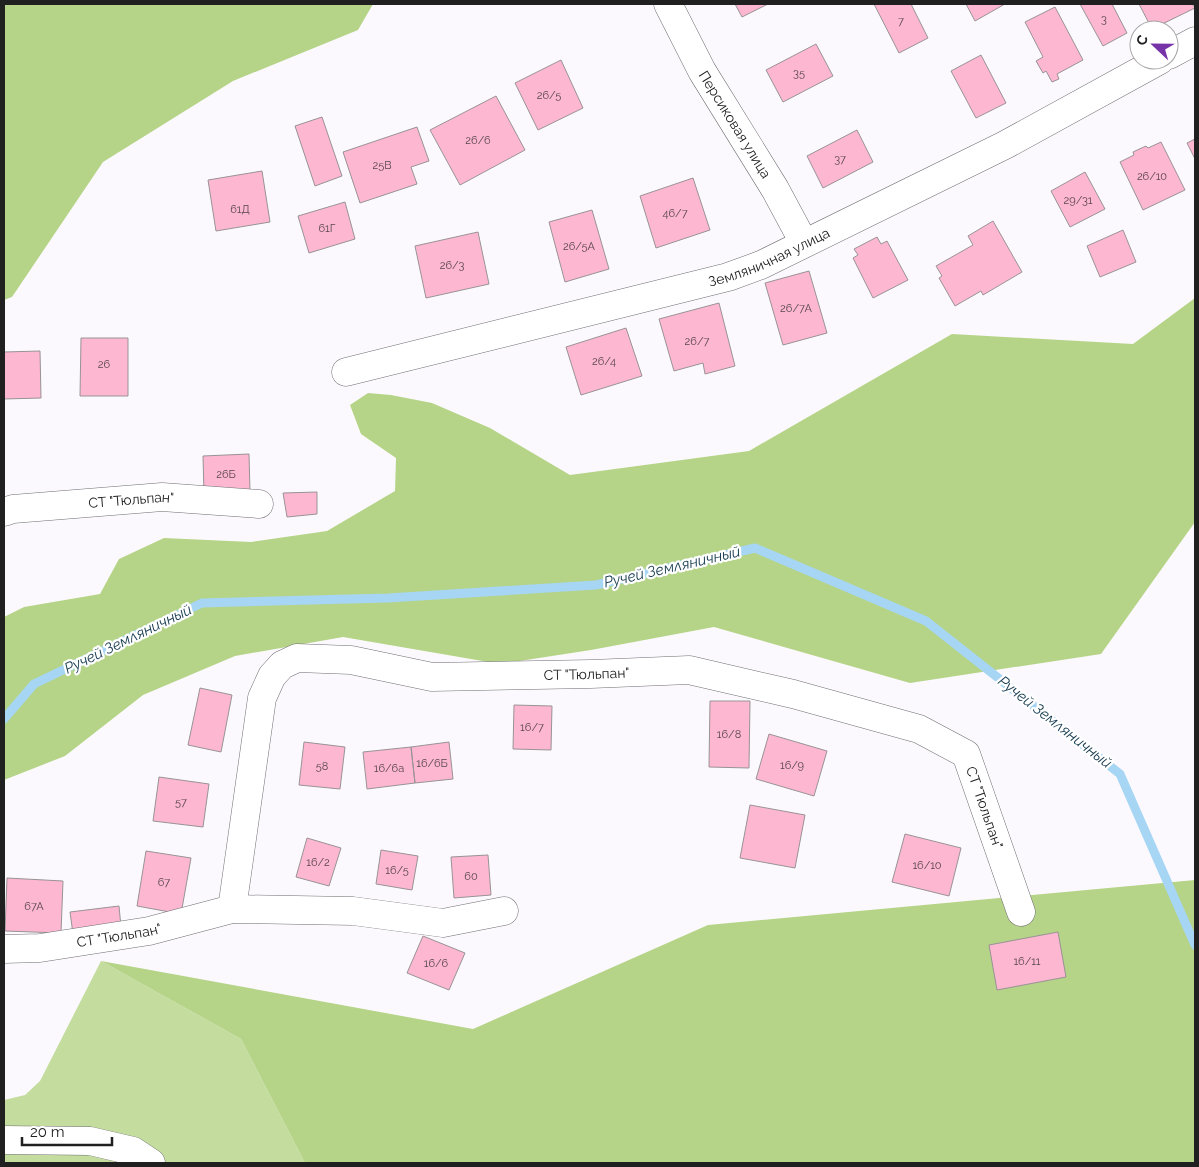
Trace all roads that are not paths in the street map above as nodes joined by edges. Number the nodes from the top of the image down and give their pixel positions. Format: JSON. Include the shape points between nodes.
{"nodes":[{"id":1,"x":668,"y":4,"type":"edge"},
{"id":2,"x":1195,"y":41,"type":"edge"},
{"id":3,"x":1179,"y":50,"type":"edge"},
{"id":4,"x":1142,"y":70,"type":"edge"},
{"id":5,"x":804,"y":243,"type":"junction"},
{"id":6,"x":346,"y":372,"type":"dead end"},
{"id":7,"x":259,"y":504,"type":"dead end"},
{"id":8,"x":4,"y":512,"type":"edge"},
{"id":9,"x":232,"y":909,"type":"junction"},
{"id":10,"x":504,"y":911,"type":"dead end"},
{"id":11,"x":1021,"y":912,"type":"dead end"},
{"id":12,"x":4,"y":949,"type":"edge"},
{"id":13,"x":4,"y":1140,"type":"edge"},
{"id":14,"x":150,"y":1163,"type":"edge"}],
"edges":[{"from":1,"to":5,"type":"street","name":"Персиковая улица","via":[[702,71],[775,189]]},
{"from":2,"to":3,"type":"street"},
{"from":4,"to":5,"type":"street","name":"Земляничная улица","via":[[1005,145]]},
{"from":5,"to":6,"type":"street","name":"Земляничная улица","via":[[761,265],[728,277]]},
{"from":7,"to":8,"type":"street","name":"СТ \"Тюльпан\"","via":[[162,497]]},
{"from":9,"to":10,"type":"street","name":"СТ \"Тюльпан\"","via":[[354,911],[443,923]]},
{"from":9,"to":11,"type":"street","name":"СТ \"Тюльпан\"","via":[[262,698],[272,676],[282,665],[297,658],[351,660],[432,677],[689,670],[793,694],[919,729],[966,754]]},
{"from":9,"to":12,"type":"street","name":"СТ \"Тюльпан\"","via":[[149,931],[40,948]]},
{"from":13,"to":14,"type":"street","via":[[90,1141],[133,1151]]}]}
